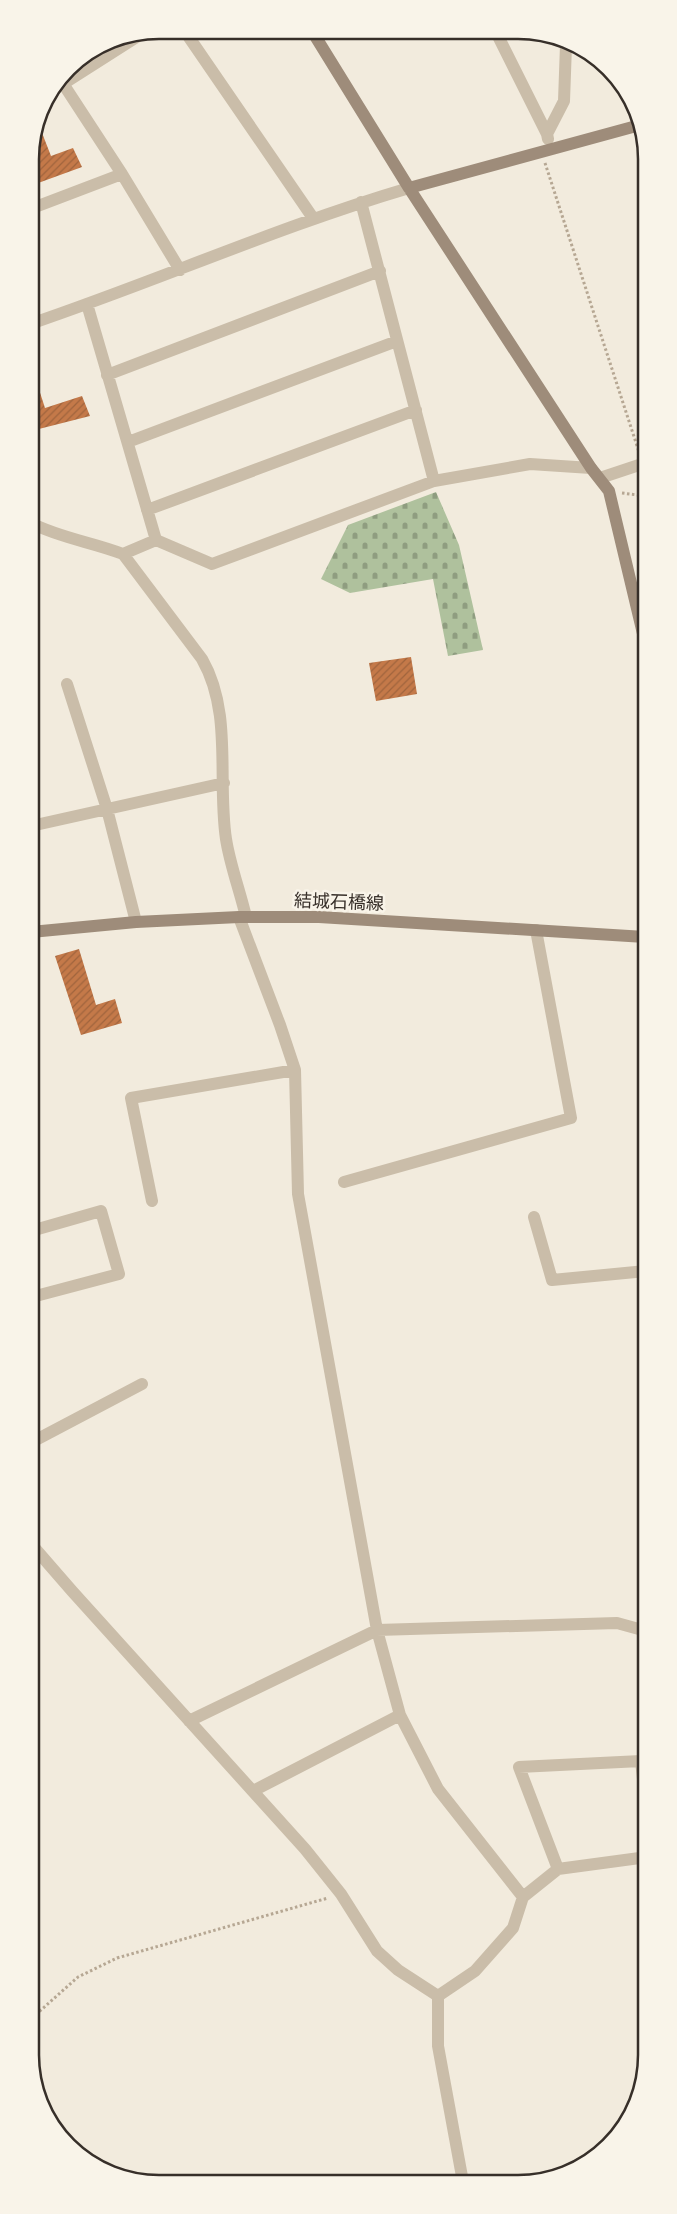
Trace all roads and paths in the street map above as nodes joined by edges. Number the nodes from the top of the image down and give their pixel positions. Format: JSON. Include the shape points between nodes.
{"nodes":[{"id":1,"x":190,"y":39,"type":"edge"},
{"id":2,"x":317,"y":39,"type":"edge"},
{"id":3,"x":500,"y":39,"type":"edge"},
{"id":4,"x":125,"y":44,"type":"edge"},
{"id":5,"x":566,"y":49,"type":"edge"},
{"id":6,"x":72,"y":76,"type":"edge"},
{"id":7,"x":62,"y":88,"type":"edge"},
{"id":8,"x":634,"y":127,"type":"edge"},
{"id":9,"x":548,"y":134,"type":"junction"},
{"id":10,"x":545,"y":152,"type":"junction"},
{"id":11,"x":122,"y":174,"type":"junction"},
{"id":12,"x":409,"y":188,"type":"junction"},
{"id":13,"x":361,"y":202,"type":"junction"},
{"id":14,"x":39,"y":206,"type":"edge"},
{"id":15,"x":313,"y":218,"type":"junction"},
{"id":16,"x":180,"y":270,"type":"junction"},
{"id":17,"x":380,"y":271,"type":"junction"},
{"id":18,"x":87,"y":304,"type":"junction"},
{"id":19,"x":39,"y":321,"type":"edge"},
{"id":20,"x":397,"y":341,"type":"junction"},
{"id":21,"x":107,"y":375,"type":"junction"},
{"id":22,"x":416,"y":410,"type":"junction"},
{"id":23,"x":128,"y":442,"type":"junction"},
{"id":24,"x":638,"y":445,"type":"edge"},
{"id":25,"x":638,"y":466,"type":"edge"},
{"id":26,"x":591,"y":468,"type":"junction"},
{"id":27,"x":600,"y":478,"type":"junction"},
{"id":28,"x":434,"y":480,"type":"junction"},
{"id":29,"x":609,"y":492,"type":"junction"},
{"id":30,"x":638,"y":495,"type":"edge"},
{"id":31,"x":147,"y":510,"type":"junction"},
{"id":32,"x":39,"y":527,"type":"edge"},
{"id":33,"x":156,"y":540,"type":"junction"},
{"id":34,"x":123,"y":554,"type":"junction"},
{"id":35,"x":638,"y":616,"type":"edge"},
{"id":36,"x":67,"y":684,"type":"dead end"},
{"id":37,"x":224,"y":783,"type":"junction"},
{"id":38,"x":107,"y":809,"type":"junction"},
{"id":39,"x":39,"y":824,"type":"edge"},
{"id":40,"x":243,"y":917,"type":"junction"},
{"id":41,"x":136,"y":922,"type":"junction"},
{"id":42,"x":536,"y":930,"type":"junction"},
{"id":43,"x":39,"y":931,"type":"edge"},
{"id":44,"x":638,"y":936,"type":"edge"},
{"id":45,"x":295,"y":1070,"type":"junction"},
{"id":46,"x":344,"y":1182,"type":"dead end"},
{"id":47,"x":152,"y":1201,"type":"dead end"},
{"id":48,"x":534,"y":1217,"type":"dead end"},
{"id":49,"x":39,"y":1229,"type":"edge"},
{"id":50,"x":638,"y":1271,"type":"edge"},
{"id":51,"x":39,"y":1295,"type":"edge"},
{"id":52,"x":142,"y":1384,"type":"dead end"},
{"id":53,"x":39,"y":1438,"type":"edge"},
{"id":54,"x":39,"y":1553,"type":"edge"},
{"id":55,"x":638,"y":1629,"type":"edge"},
{"id":56,"x":377,"y":1630,"type":"junction"},
{"id":57,"x":400,"y":1715,"type":"junction"},
{"id":58,"x":189,"y":1721,"type":"junction"},
{"id":59,"x":638,"y":1761,"type":"edge"},
{"id":60,"x":253,"y":1791,"type":"junction"},
{"id":61,"x":638,"y":1858,"type":"edge"},
{"id":62,"x":558,"y":1869,"type":"junction"},
{"id":63,"x":341,"y":1894,"type":"junction"},
{"id":64,"x":522,"y":1897,"type":"junction"},
{"id":65,"x":438,"y":1996,"type":"junction"},
{"id":66,"x":39,"y":2012,"type":"edge"},
{"id":67,"x":462,"y":2175,"type":"edge"}],
"edges":[{"from":1,"to":15,"type":"street"},
{"from":2,"to":12,"type":"street"},
{"from":3,"to":9,"type":"street"},
{"from":4,"to":6,"type":"street"},
{"from":5,"to":9,"type":"street","via":[[564,101]]},
{"from":7,"to":11,"type":"street"},
{"from":8,"to":10,"type":"street"},
{"from":9,"to":10,"type":"street"},
{"from":10,"to":12,"type":"street"},
{"from":10,"to":24,"type":"path"},
{"from":11,"to":14,"type":"street"},
{"from":11,"to":16,"type":"street"},
{"from":12,"to":13,"type":"street"},
{"from":12,"to":26,"type":"street"},
{"from":13,"to":15,"type":"street"},
{"from":13,"to":17,"type":"street"},
{"from":15,"to":16,"type":"street"},
{"from":16,"to":18,"type":"street"},
{"from":17,"to":20,"type":"street"},
{"from":17,"to":21,"type":"street"},
{"from":18,"to":19,"type":"street"},
{"from":18,"to":21,"type":"street"},
{"from":20,"to":22,"type":"street"},
{"from":20,"to":23,"type":"street"},
{"from":21,"to":23,"type":"street"},
{"from":22,"to":28,"type":"street"},
{"from":22,"to":31,"type":"street"},
{"from":23,"to":31,"type":"street"},
{"from":25,"to":27,"type":"street"},
{"from":26,"to":27,"type":"street"},
{"from":26,"to":28,"type":"street","via":[[530,464]]},
{"from":27,"to":29,"type":"street"},
{"from":28,"to":33,"type":"street","via":[[212,564]]},
{"from":29,"to":30,"type":"path"},
{"from":29,"to":35,"type":"street"},
{"from":31,"to":33,"type":"street"},
{"from":32,"to":34,"type":"street"},
{"from":33,"to":34,"type":"street"},
{"from":34,"to":37,"type":"street","via":[[209,672],[218,700]]},
{"from":36,"to":38,"type":"street"},
{"from":37,"to":38,"type":"street"},
{"from":37,"to":40,"type":"street","via":[[226,839]]},
{"from":38,"to":39,"type":"street"},
{"from":38,"to":41,"type":"street"},
{"from":40,"to":41,"type":"street","name":"結城石橋線"},
{"from":40,"to":42,"type":"street","name":"結城石橋線","via":[[320,917]]},
{"from":40,"to":45,"type":"street"},
{"from":41,"to":43,"type":"street","name":"結城石橋線"},
{"from":42,"to":44,"type":"street","name":"結城石橋線"},
{"from":42,"to":46,"type":"street","via":[[571,1118]]},
{"from":45,"to":47,"type":"street","via":[[131,1098]]},
{"from":45,"to":56,"type":"street","via":[[298,1194]]},
{"from":48,"to":50,"type":"street","via":[[552,1280]]},
{"from":49,"to":51,"type":"street","via":[[102,1211],[119,1274]]},
{"from":52,"to":53,"type":"street"},
{"from":54,"to":58,"type":"street"},
{"from":55,"to":56,"type":"street","via":[[617,1623]]},
{"from":56,"to":57,"type":"street"},
{"from":56,"to":58,"type":"street"},
{"from":57,"to":60,"type":"street"},
{"from":57,"to":64,"type":"street","via":[[438,1789]]},
{"from":58,"to":60,"type":"street"},
{"from":59,"to":62,"type":"street","via":[[519,1767]]},
{"from":60,"to":63,"type":"street"},
{"from":61,"to":62,"type":"street"},
{"from":62,"to":64,"type":"street"},
{"from":63,"to":65,"type":"street","via":[[378,1951],[398,1970]]},
{"from":63,"to":66,"type":"path","via":[[117,1958],[78,1977]]},
{"from":64,"to":65,"type":"street","via":[[513,1928],[475,1971]]},
{"from":65,"to":67,"type":"street","via":[[438,2046]]}]}
